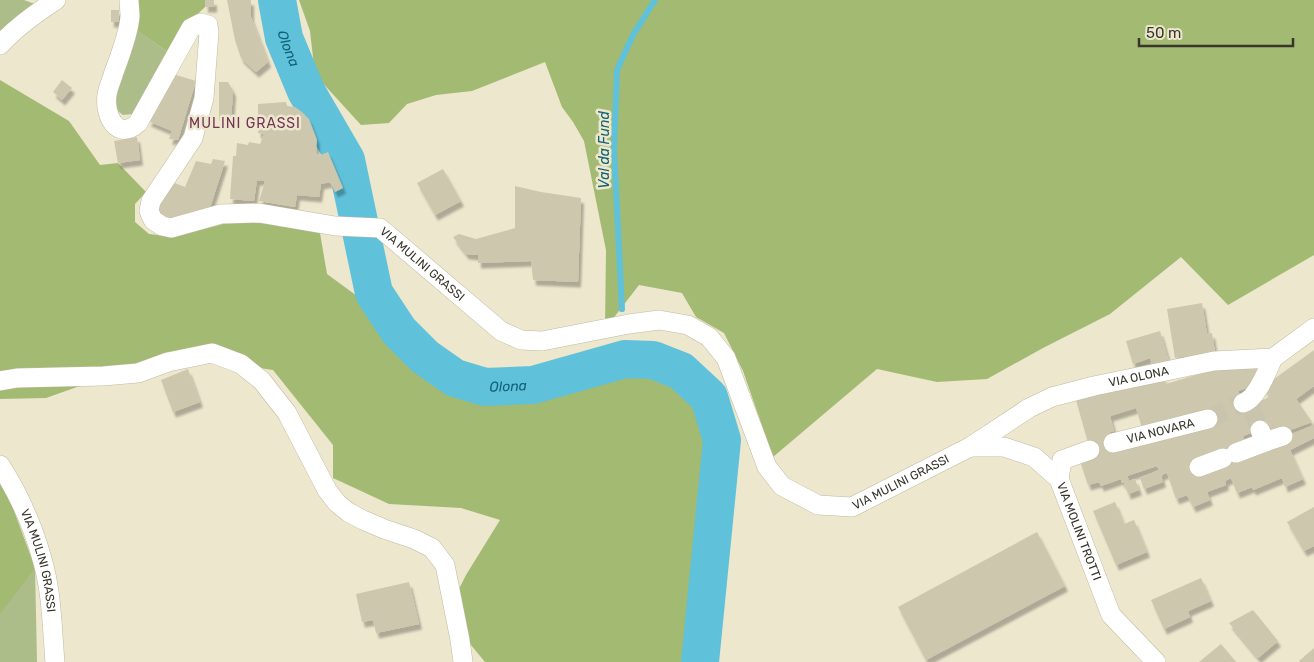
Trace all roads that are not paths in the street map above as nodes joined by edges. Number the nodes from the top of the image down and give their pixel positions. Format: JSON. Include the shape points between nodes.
{"nodes":[{"id":1,"x":56,"y":0,"type":"edge"},
{"id":2,"x":129,"y":0,"type":"edge"},
{"id":3,"x":0,"y":45,"type":"edge"},
{"id":4,"x":1314,"y":328,"type":"edge"},
{"id":5,"x":1273,"y":358,"type":"junction"},
{"id":6,"x":0,"y":381,"type":"edge"},
{"id":7,"x":1247,"y":404,"type":"tunnel mouth"},
{"id":8,"x":1208,"y":418,"type":"tunnel mouth"},
{"id":9,"x":1269,"y":436,"type":"dead end"},
{"id":10,"x":1113,"y":443,"type":"dead end"},
{"id":11,"x":970,"y":447,"type":"junction"},
{"id":12,"x":1090,"y":450,"type":"dead end"},
{"id":13,"x":0,"y":465,"type":"edge"},
{"id":14,"x":1200,"y":467,"type":"dead end"},
{"id":15,"x":1059,"y":479,"type":"junction"},
{"id":16,"x":54,"y":662,"type":"edge"},
{"id":17,"x":463,"y":662,"type":"edge"},
{"id":18,"x":1156,"y":662,"type":"edge"}],
"edges":[{"from":1,"to":3,"type":"street","via":[[32,16]]},
{"from":2,"to":11,"type":"street","name":"VIA MULINI GRASSI","via":[[130,16],[124,42],[107,94],[106,107],[117,128],[133,128],[138,123],[191,28],[200,23],[208,25],[204,98],[193,138],[151,201],[149,211],[153,220],[162,226],[171,228],[221,214],[259,213],[335,226],[380,228],[500,331],[521,340],[542,341],[660,320],[688,325],[709,336],[726,358],[767,467],[782,486],[818,505],[852,507]]},
{"from":4,"to":5,"type":"street"},
{"from":5,"to":7,"type":"street"},
{"from":5,"to":11,"type":"street","name":"VIA OLONA","via":[[1214,361],[1052,397],[1029,408]]},
{"from":6,"to":17,"type":"street","via":[[138,373],[168,362],[212,353],[241,364],[262,381],[287,413],[337,503],[363,520],[432,548],[445,565]]},
{"from":8,"to":10,"type":"street","name":"VIA NOVARA"},
{"from":9,"to":14,"type":"street"},
{"from":11,"to":15,"type":"street","name":"VIA MOLINI TROTTI","via":[[1004,447],[1034,457]]},
{"from":12,"to":15,"type":"street","via":[[1062,460]]},
{"from":13,"to":16,"type":"street","name":"VIA MULINI GRASSI","via":[[17,494],[42,560],[51,613]]},
{"from":15,"to":18,"type":"street","name":"VIA MOLINI TROTTI","via":[[1112,616]]}]}
